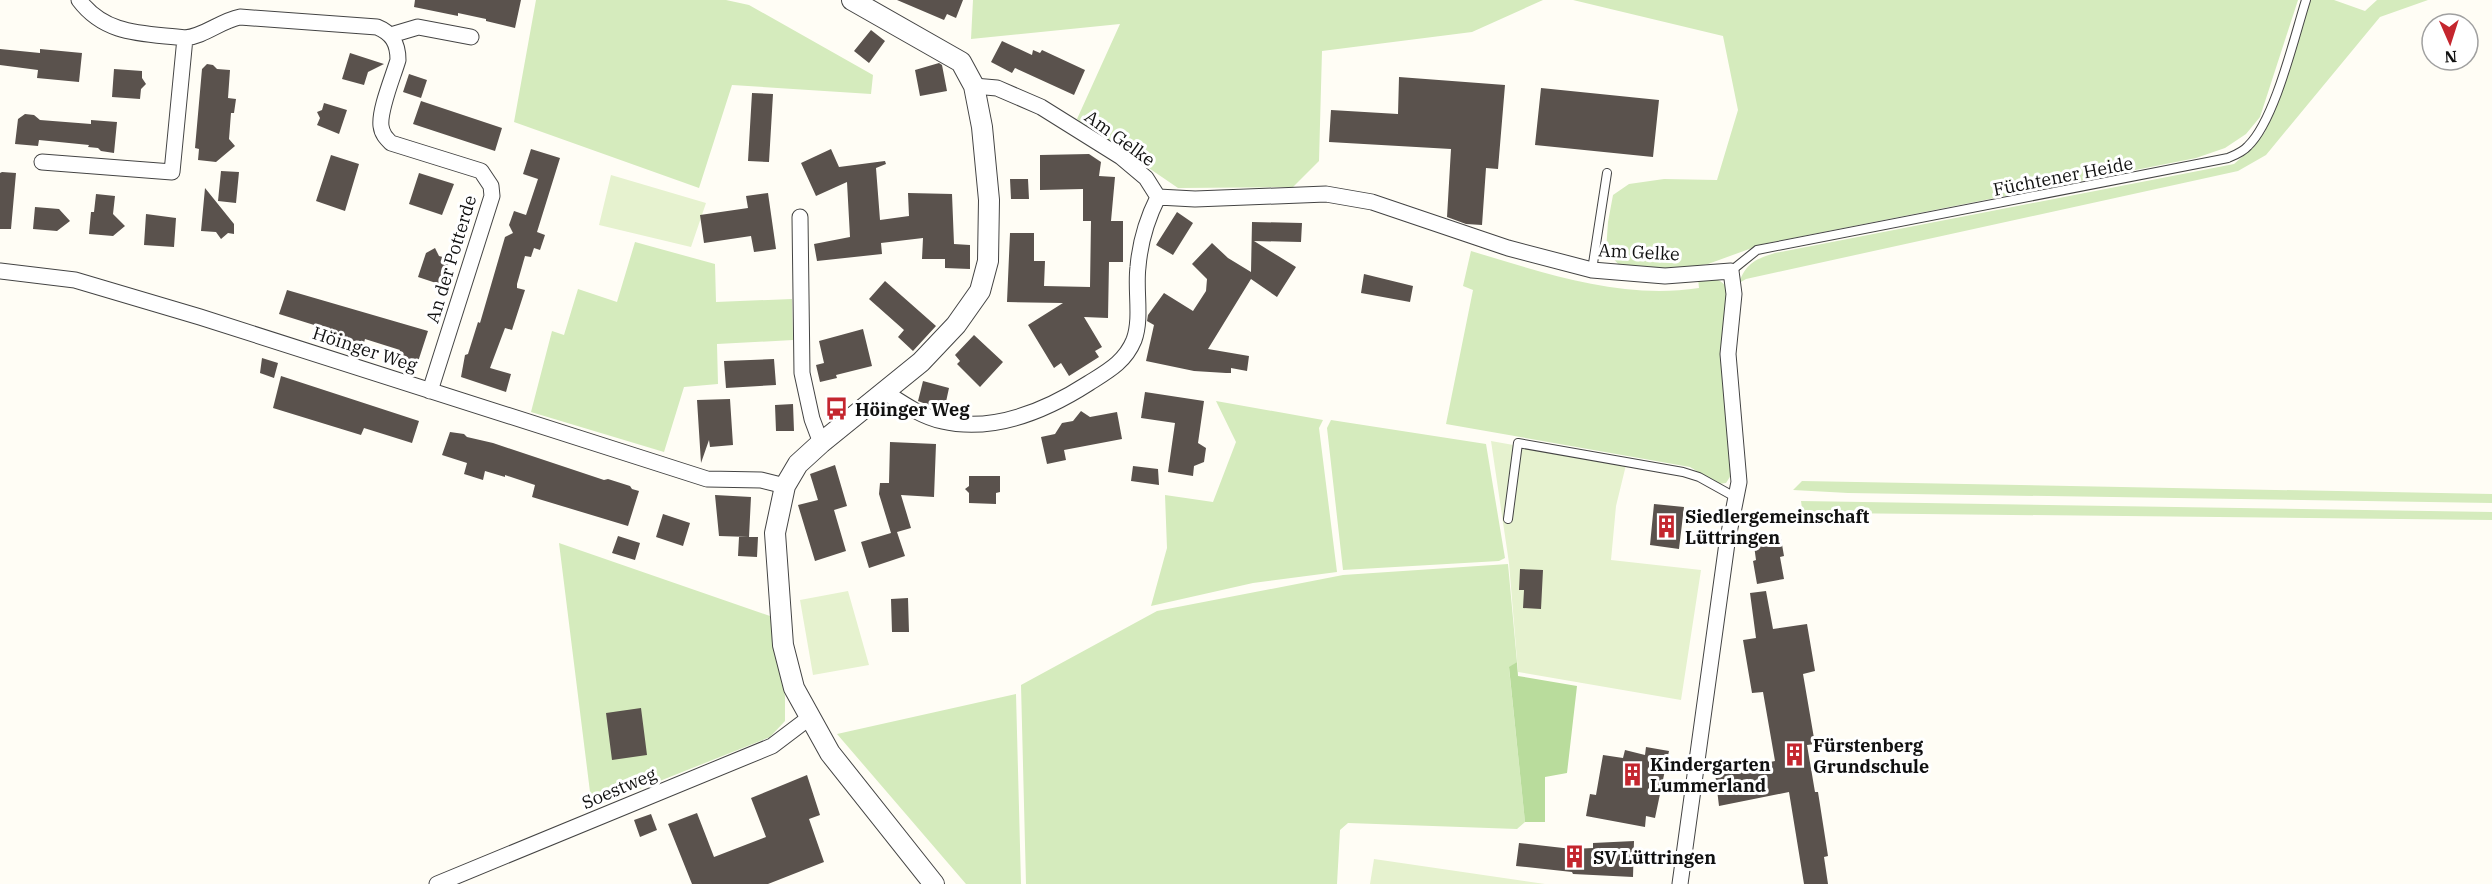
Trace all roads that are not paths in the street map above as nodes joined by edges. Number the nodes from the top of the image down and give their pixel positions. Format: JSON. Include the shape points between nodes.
{"nodes":[{"id":1,"x":79,"y":0,"type":"edge"},
{"id":2,"x":852,"y":0,"type":"edge"},
{"id":3,"x":2306,"y":0,"type":"edge"},
{"id":4,"x":391,"y":35,"type":"junction"},
{"id":5,"x":471,"y":37,"type":"dead end"},
{"id":6,"x":185,"y":38,"type":"junction"},
{"id":7,"x":974,"y":86,"type":"junction"},
{"id":8,"x":42,"y":162,"type":"dead end"},
{"id":9,"x":1607,"y":173,"type":"dead end"},
{"id":10,"x":1158,"y":197,"type":"junction"},
{"id":11,"x":800,"y":217,"type":"dead end"},
{"id":12,"x":1592,"y":270,"type":"junction"},
{"id":13,"x":0,"y":271,"type":"edge"},
{"id":14,"x":1731,"y":272,"type":"junction"},
{"id":15,"x":430,"y":391,"type":"junction"},
{"id":16,"x":885,"y":392,"type":"junction"},
{"id":17,"x":821,"y":443,"type":"junction"},
{"id":18,"x":785,"y":486,"type":"junction"},
{"id":19,"x":1735,"y":497,"type":"junction"},
{"id":20,"x":1508,"y":519,"type":"dead end"},
{"id":21,"x":809,"y":718,"type":"junction"},
{"id":22,"x":437,"y":884,"type":"edge"},
{"id":23,"x":934,"y":884,"type":"edge"},
{"id":24,"x":1680,"y":884,"type":"edge"}],
"edges":[{"from":1,"to":6,"type":"street","via":[[87,11],[117,30]]},
{"from":2,"to":7,"type":"street","via":[[962,62]]},
{"from":3,"to":14,"type":"lane","name":"Füchtener Heide","via":[[2261,131],[2247,148],[2228,158],[1757,250]]},
{"from":4,"to":5,"type":"street","via":[[418,27]]},
{"from":4,"to":6,"type":"street","via":[[377,27],[240,17]]},
{"from":4,"to":15,"type":"street","name":"An der Potterde","via":[[398,60],[381,116],[384,136],[391,143],[481,171],[491,186],[492,196]]},
{"from":6,"to":8,"type":"street","via":[[172,172]]},
{"from":7,"to":10,"type":"street","name":"Am Gelke","via":[[997,88],[1041,107],[1121,158],[1146,178]]},
{"from":7,"to":16,"type":"street","via":[[989,200],[988,261],[980,291],[956,325]]},
{"from":9,"to":12,"type":"lane"},
{"from":10,"to":12,"type":"street","name":"Am Gelke","via":[[1195,200],[1326,194],[1372,202],[1508,248]]},
{"from":10,"to":16,"type":"street","via":[[1146,221],[1138,267],[1135,336],[1128,353],[1116,366],[1060,402],[1017,417],[971,425],[940,421]]},
{"from":11,"to":17,"type":"street","via":[[802,373]]},
{"from":12,"to":14,"type":"street","name":"Am Gelke","via":[[1665,276]]},
{"from":13,"to":15,"type":"street","name":"Höinger Weg","via":[[75,280]]},
{"from":14,"to":19,"type":"street","via":[[1734,294],[1728,354],[1738,461]]},
{"from":15,"to":18,"type":"street","name":"Höinger Weg","via":[[707,479],[761,480]]},
{"from":16,"to":17,"type":"street"},
{"from":17,"to":18,"type":"street","via":[[798,464]]},
{"from":18,"to":21,"type":"street","via":[[775,533],[783,645],[794,688]]},
{"from":19,"to":20,"type":"lane","via":[[1683,472],[1518,443]]},
{"from":19,"to":24,"type":"street"},
{"from":21,"to":22,"type":"street","name":"Soestweg","via":[[772,746]]},
{"from":21,"to":23,"type":"street","via":[[830,753]]}]}
